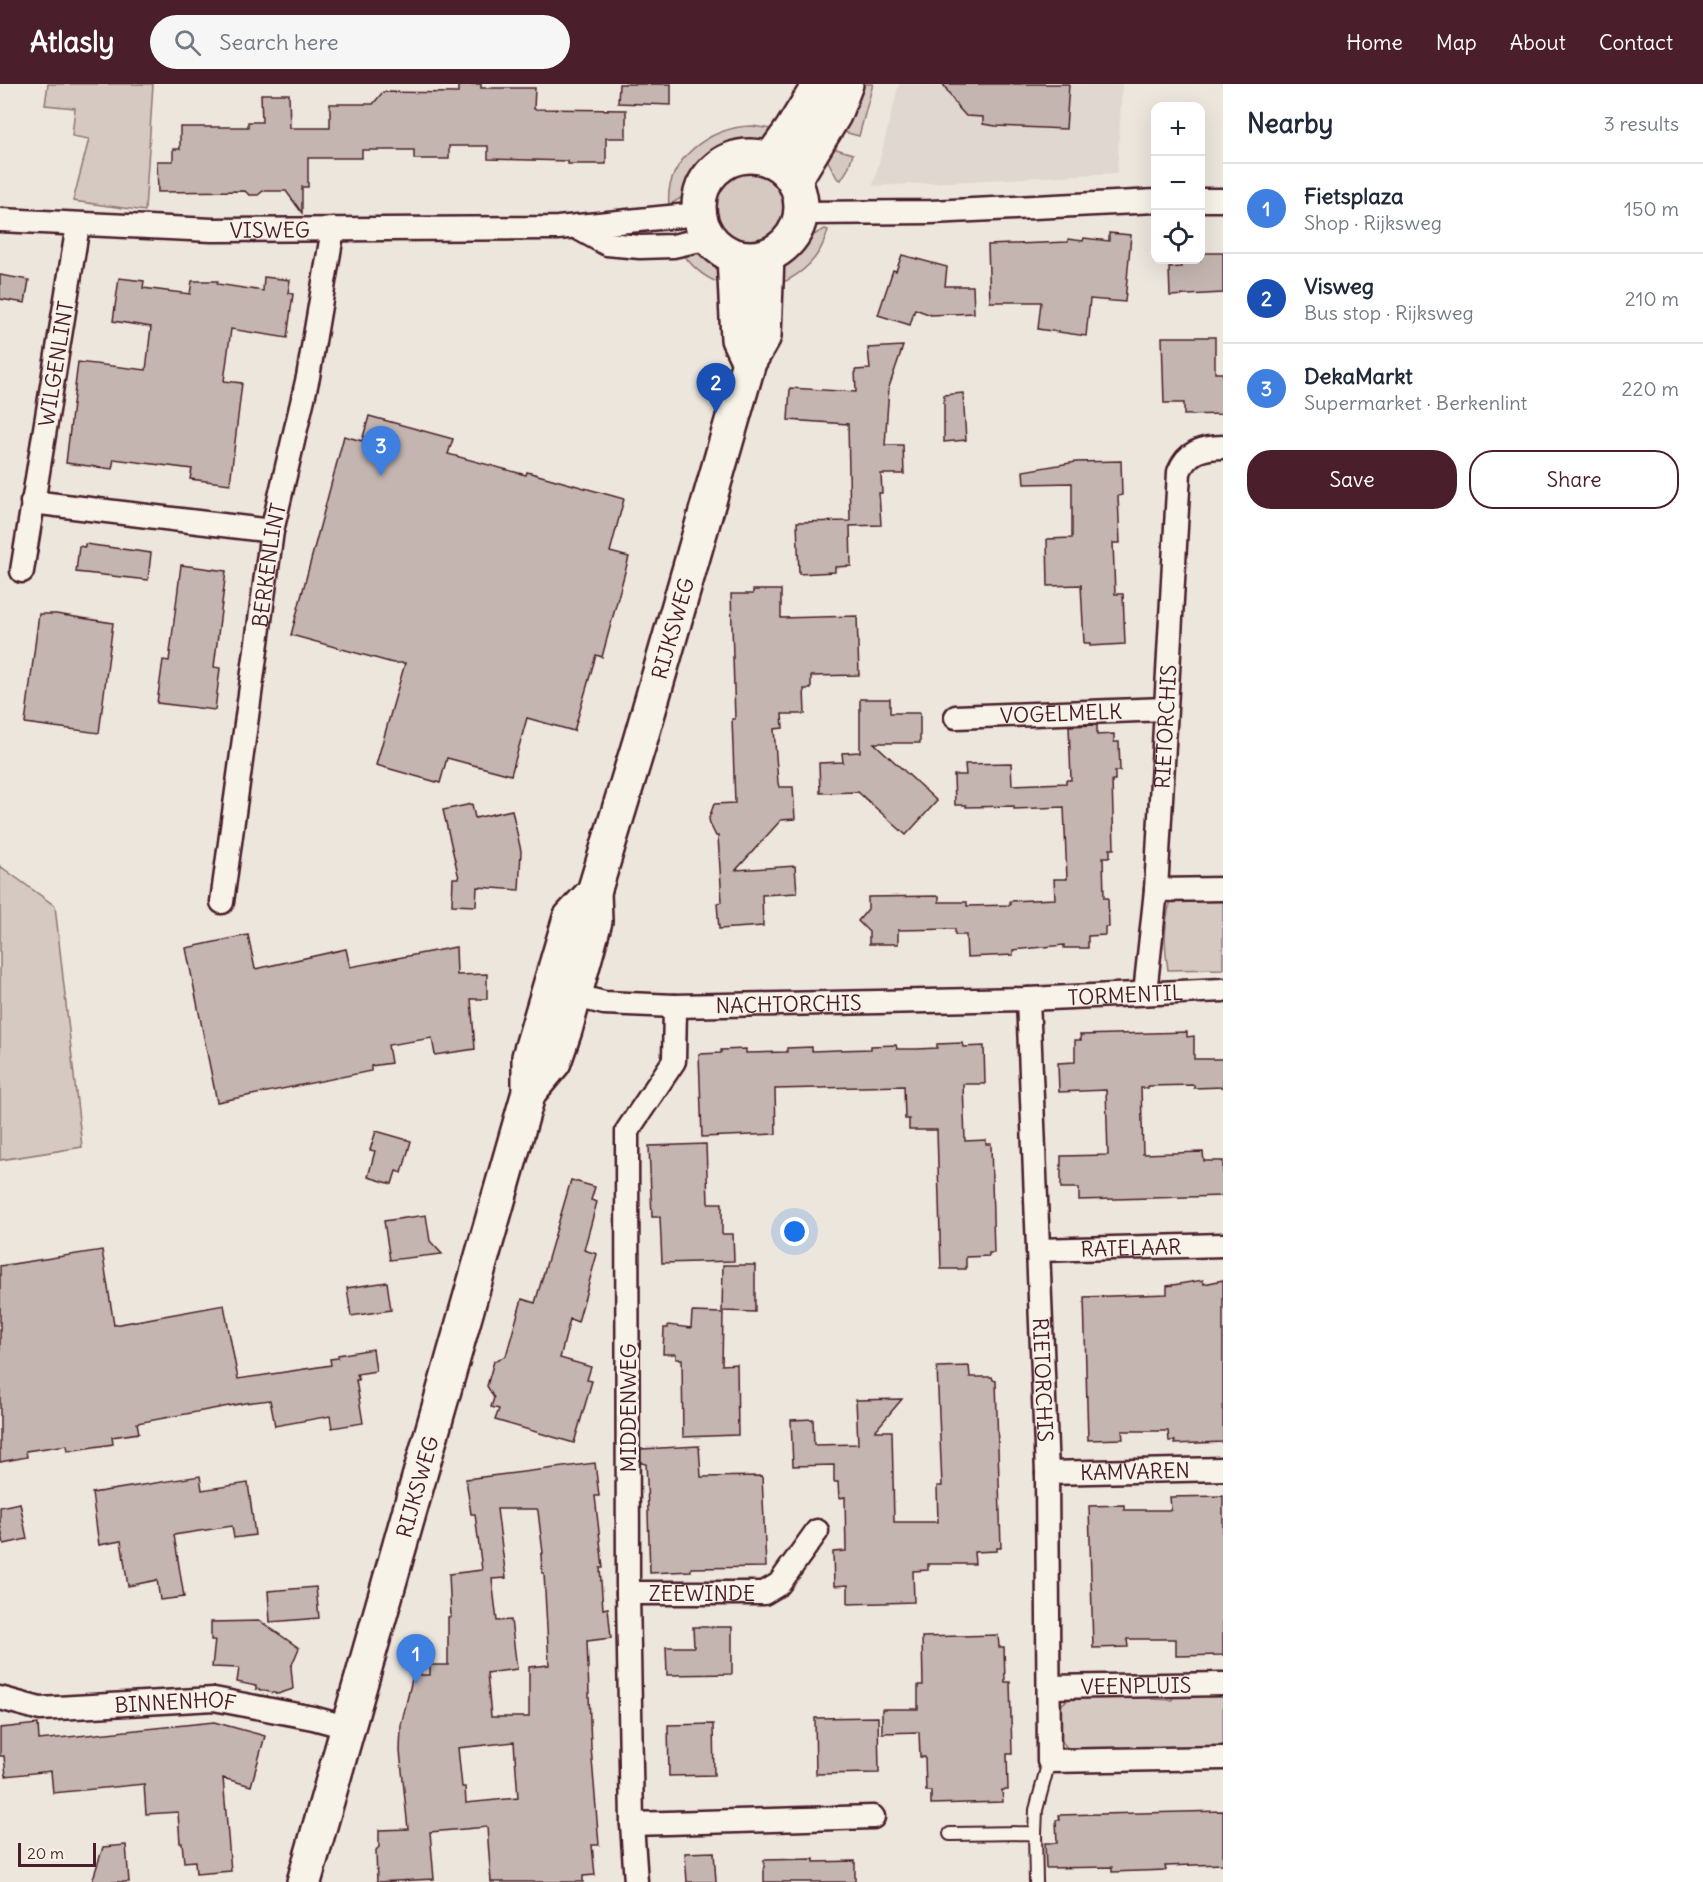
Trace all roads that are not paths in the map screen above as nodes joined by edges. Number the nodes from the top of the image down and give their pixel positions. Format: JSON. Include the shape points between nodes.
{"nodes":[{"id":1,"x":820,"y":84,"type":"edge"},
{"id":2,"x":846,"y":84,"type":"edge"},
{"id":3,"x":770,"y":160,"type":"junction"},
{"id":4,"x":794,"y":181,"type":"junction"},
{"id":5,"x":1205,"y":200,"type":"edge"},
{"id":6,"x":1223,"y":200,"type":"edge"},
{"id":7,"x":1151,"y":201,"type":"edge"},
{"id":8,"x":802,"y":213,"type":"junction"},
{"id":9,"x":0,"y":220,"type":"edge"},
{"id":10,"x":78,"y":225,"type":"junction"},
{"id":11,"x":333,"y":230,"type":"junction"},
{"id":12,"x":714,"y":236,"type":"junction"},
{"id":13,"x":767,"y":255,"type":"junction"},
{"id":14,"x":749,"y":362,"type":"junction"},
{"id":15,"x":1223,"y":447,"type":"edge"},
{"id":16,"x":32,"y":502,"type":"junction"},
{"id":17,"x":272,"y":531,"type":"junction"},
{"id":18,"x":22,"y":571,"type":"dead end"},
{"id":19,"x":1165,"y":709,"type":"junction"},
{"id":20,"x":956,"y":717,"type":"dead end"},
{"id":21,"x":1223,"y":889,"type":"edge"},
{"id":22,"x":1156,"y":890,"type":"junction"},
{"id":23,"x":222,"y":902,"type":"dead end"},
{"id":24,"x":1223,"y":990,"type":"edge"},
{"id":25,"x":562,"y":993,"type":"junction"},
{"id":26,"x":1145,"y":993,"type":"junction"},
{"id":27,"x":1028,"y":999,"type":"junction"},
{"id":28,"x":675,"y":1006,"type":"junction"},
{"id":29,"x":1223,"y":1245,"type":"edge"},
{"id":30,"x":1038,"y":1250,"type":"junction"},
{"id":31,"x":1223,"y":1469,"type":"edge"},
{"id":32,"x":1047,"y":1473,"type":"junction"},
{"id":33,"x":817,"y":1531,"type":"dead end"},
{"id":34,"x":628,"y":1593,"type":"junction"},
{"id":35,"x":1223,"y":1684,"type":"edge"},
{"id":36,"x":1049,"y":1687,"type":"junction"},
{"id":37,"x":0,"y":1698,"type":"edge"},
{"id":38,"x":350,"y":1728,"type":"junction"},
{"id":39,"x":1223,"y":1758,"type":"edge"},
{"id":40,"x":1049,"y":1761,"type":"junction"},
{"id":41,"x":873,"y":1817,"type":"dead end"},
{"id":42,"x":632,"y":1824,"type":"junction"},
{"id":43,"x":1035,"y":1833,"type":"junction"},
{"id":44,"x":950,"y":1834,"type":"dead end"},
{"id":45,"x":304,"y":1882,"type":"edge"},
{"id":46,"x":636,"y":1882,"type":"edge"},
{"id":47,"x":1036,"y":1882,"type":"edge"}],
"edges":[{"from":1,"to":3,"type":"main road"},
{"from":2,"to":4,"type":"main road","via":[[834,115]]},
{"from":3,"to":4,"type":"main road"},
{"from":3,"to":12,"type":"main road","via":[[749,155],[735,158],[712,173],[699,198]]},
{"from":4,"to":8,"type":"main road"},
{"from":5,"to":6,"type":"street"},
{"from":7,"to":8,"type":"street","via":[[931,212]]},
{"from":8,"to":13,"type":"main road","via":[[790,240]]},
{"from":9,"to":10,"type":"street","name":"VISWEG"},
{"from":10,"to":11,"type":"street","name":"VISWEG"},
{"from":10,"to":16,"type":"street","name":"WILGENLINT"},
{"from":11,"to":12,"type":"street","name":"VISWEG","via":[[576,227],[605,222]]},
{"from":11,"to":17,"type":"street","name":"BERKENLINT","via":[[308,377]]},
{"from":12,"to":13,"type":"main road","via":[[749,259]]},
{"from":12,"to":14,"type":"main road","via":[[738,339]]},
{"from":13,"to":14,"type":"main road","name":"RIJKSWEG","via":[[764,336]]},
{"from":14,"to":25,"type":"main road","name":"RIJKSWEG","via":[[594,892],[570,918]]},
{"from":15,"to":19,"type":"street","name":"RIETORCHIS","via":[[1205,447],[1194,453],[1183,462],[1179,472]]},
{"from":16,"to":17,"type":"street"},
{"from":16,"to":18,"type":"street","name":"WILGENLINT"},
{"from":17,"to":23,"type":"street","name":"BERKENLINT"},
{"from":19,"to":20,"type":"street","name":"VOGELMELK"},
{"from":19,"to":22,"type":"street","name":"RIETORCHIS"},
{"from":21,"to":22,"type":"street"},
{"from":22,"to":26,"type":"street","name":"RIETORCHIS"},
{"from":24,"to":26,"type":"street","name":"TORMENTIL"},
{"from":25,"to":28,"type":"street","name":"NACHTORCHIS","via":[[604,1003]]},
{"from":25,"to":38,"type":"main road","name":"RIJKSWEG","via":[[529,1057],[529,1092]]},
{"from":26,"to":27,"type":"street","name":"TORMENTIL"},
{"from":27,"to":28,"type":"street","name":"NACHTORCHIS"},
{"from":27,"to":30,"type":"street","name":"RIETORCHIS"},
{"from":28,"to":34,"type":"street","name":"MIDDENWEG","via":[[674,1061],[627,1131]]},
{"from":29,"to":30,"type":"street","name":"RATELAAR"},
{"from":30,"to":32,"type":"street","name":"RIETORCHIS"},
{"from":31,"to":32,"type":"street","name":"KAMVAREN"},
{"from":32,"to":36,"type":"street","name":"RIETORCHIS"},
{"from":33,"to":34,"type":"street","name":"ZEEWINDE","via":[[779,1584],[764,1593]]},
{"from":34,"to":42,"type":"street","name":"MIDDENWEG"},
{"from":35,"to":36,"type":"street","name":"VEENPLUIS"},
{"from":36,"to":40,"type":"street","name":"RIETORCHIS"},
{"from":37,"to":38,"type":"street","name":"BINNENHOF","via":[[40,1708],[214,1699]]},
{"from":38,"to":45,"type":"main road","name":"RIJKSWEG"},
{"from":39,"to":40,"type":"street"},
{"from":40,"to":43,"type":"lane","via":[[1036,1810]]},
{"from":41,"to":42,"type":"street"},
{"from":42,"to":46,"type":"street","name":"MIDDENWEG"},
{"from":43,"to":44,"type":"lane"},
{"from":43,"to":47,"type":"lane"}]}
